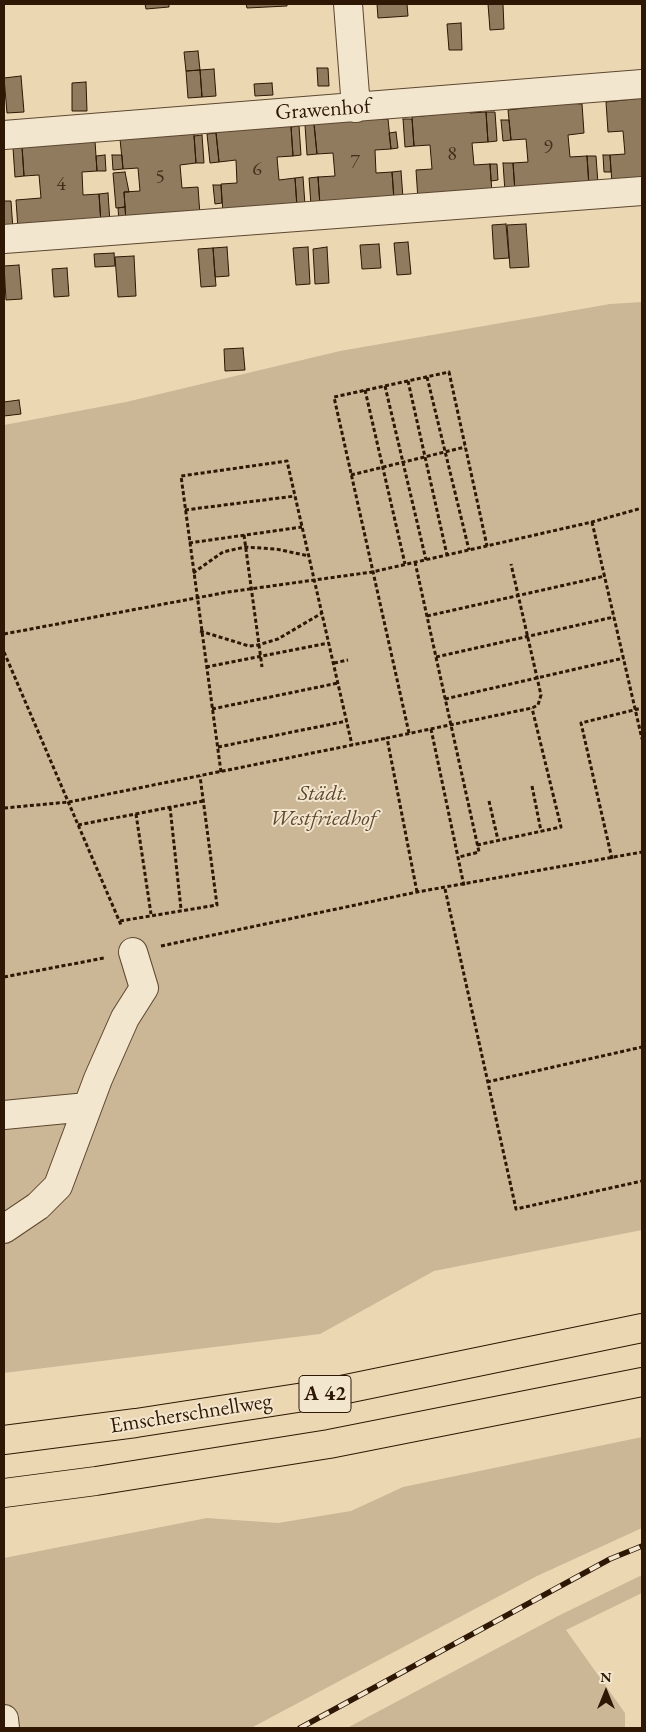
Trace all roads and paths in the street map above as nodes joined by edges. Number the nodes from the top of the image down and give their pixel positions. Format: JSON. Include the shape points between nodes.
{"nodes":[{"id":1,"x":348,"y":4,"type":"edge"},
{"id":2,"x":642,"y":84,"type":"edge"},
{"id":3,"x":356,"y":108,"type":"junction"},
{"id":4,"x":4,"y":135,"type":"edge"},
{"id":5,"x":642,"y":191,"type":"edge"},
{"id":6,"x":4,"y":240,"type":"edge"},
{"id":7,"x":427,"y":377,"type":"junction"},
{"id":8,"x":408,"y":381,"type":"junction"},
{"id":9,"x":385,"y":386,"type":"junction"},
{"id":10,"x":365,"y":390,"type":"junction"},
{"id":11,"x":466,"y":447,"type":"junction"},
{"id":12,"x":446,"y":452,"type":"junction"},
{"id":13,"x":425,"y":457,"type":"junction"},
{"id":14,"x":403,"y":462,"type":"junction"},
{"id":15,"x":383,"y":467,"type":"junction"},
{"id":16,"x":351,"y":475,"type":"junction"},
{"id":17,"x":295,"y":496,"type":"junction"},
{"id":18,"x":642,"y":508,"type":"edge"},
{"id":19,"x":185,"y":510,"type":"junction"},
{"id":20,"x":592,"y":522,"type":"junction"},
{"id":21,"x":302,"y":527,"type":"junction"},
{"id":22,"x":244,"y":535,"type":"junction"},
{"id":23,"x":189,"y":543,"type":"junction"},
{"id":24,"x":487,"y":546,"type":"junction"},
{"id":25,"x":245,"y":547,"type":"junction"},
{"id":26,"x":469,"y":550,"type":"junction"},
{"id":27,"x":447,"y":555,"type":"junction"},
{"id":28,"x":309,"y":556,"type":"junction"},
{"id":29,"x":426,"y":560,"type":"junction"},
{"id":30,"x":415,"y":562,"type":"junction"},
{"id":31,"x":405,"y":564,"type":"junction"},
{"id":32,"x":511,"y":564,"type":"dead end"},
{"id":33,"x":372,"y":572,"type":"junction"},
{"id":34,"x":192,"y":574,"type":"junction"},
{"id":35,"x":604,"y":576,"type":"junction"},
{"id":36,"x":315,"y":580,"type":"junction"},
{"id":37,"x":251,"y":589,"type":"junction"},
{"id":38,"x":519,"y":596,"type":"junction"},
{"id":39,"x":196,"y":598,"type":"junction"},
{"id":40,"x":322,"y":613,"type":"junction"},
{"id":41,"x":427,"y":616,"type":"junction"},
{"id":42,"x":614,"y":618,"type":"junction"},
{"id":43,"x":200,"y":631,"type":"junction"},
{"id":44,"x":4,"y":634,"type":"edge"},
{"id":45,"x":528,"y":636,"type":"junction"},
{"id":46,"x":329,"y":643,"type":"junction"},
{"id":47,"x":258,"y":645,"type":"junction"},
{"id":48,"x":4,"y":652,"type":"edge"},
{"id":49,"x":260,"y":656,"type":"junction"},
{"id":50,"x":436,"y":657,"type":"junction"},
{"id":51,"x":624,"y":658,"type":"junction"},
{"id":52,"x":348,"y":660,"type":"dead end"},
{"id":53,"x":334,"y":663,"type":"junction"},
{"id":54,"x":206,"y":667,"type":"junction"},
{"id":55,"x":262,"y":667,"type":"dead end"},
{"id":56,"x":537,"y":678,"type":"junction"},
{"id":57,"x":338,"y":683,"type":"junction"},
{"id":58,"x":445,"y":700,"type":"junction"},
{"id":59,"x":532,"y":708,"type":"junction"},
{"id":60,"x":642,"y":708,"type":"edge"},
{"id":61,"x":212,"y":709,"type":"junction"},
{"id":62,"x":635,"y":710,"type":"junction"},
{"id":63,"x":347,"y":721,"type":"junction"},
{"id":64,"x":450,"y":725,"type":"junction"},
{"id":65,"x":431,"y":729,"type":"junction"},
{"id":66,"x":409,"y":733,"type":"junction"},
{"id":67,"x":387,"y":738,"type":"junction"},
{"id":68,"x":642,"y":739,"type":"edge"},
{"id":69,"x":352,"y":745,"type":"junction"},
{"id":70,"x":218,"y":747,"type":"junction"},
{"id":71,"x":221,"y":772,"type":"junction"},
{"id":72,"x":200,"y":776,"type":"junction"},
{"id":73,"x":532,"y":786,"type":"dead end"},
{"id":74,"x":203,"y":801,"type":"junction"},
{"id":75,"x":489,"y":801,"type":"dead end"},
{"id":76,"x":69,"y":802,"type":"junction"},
{"id":77,"x":170,"y":807,"type":"junction"},
{"id":78,"x":4,"y":808,"type":"edge"},
{"id":79,"x":136,"y":814,"type":"junction"},
{"id":80,"x":78,"y":825,"type":"junction"},
{"id":81,"x":541,"y":831,"type":"junction"},
{"id":82,"x":498,"y":840,"type":"junction"},
{"id":83,"x":477,"y":845,"type":"junction"},
{"id":84,"x":642,"y":852,"type":"edge"},
{"id":85,"x":459,"y":857,"type":"junction"},
{"id":86,"x":612,"y":859,"type":"junction"},
{"id":87,"x":464,"y":886,"type":"junction"},
{"id":88,"x":446,"y":889,"type":"junction"},
{"id":89,"x":417,"y":892,"type":"junction"},
{"id":90,"x":181,"y":909,"type":"junction"},
{"id":91,"x":151,"y":914,"type":"junction"},
{"id":92,"x":120,"y":921,"type":"junction"},
{"id":93,"x":132,"y":952,"type":"junction"},
{"id":94,"x":4,"y":977,"type":"edge"},
{"id":95,"x":642,"y":1047,"type":"edge"},
{"id":96,"x":486,"y":1082,"type":"junction"},
{"id":97,"x":87,"y":1108,"type":"junction"},
{"id":98,"x":4,"y":1114,"type":"edge"},
{"id":99,"x":642,"y":1181,"type":"edge"},
{"id":100,"x":4,"y":1229,"type":"edge"},
{"id":101,"x":642,"y":1328,"type":"edge"},
{"id":102,"x":642,"y":1382,"type":"edge"},
{"id":103,"x":4,"y":1440,"type":"edge"},
{"id":104,"x":4,"y":1493,"type":"edge"},
{"id":105,"x":4,"y":1719,"type":"edge"},
{"id":106,"x":5,"y":1728,"type":"edge"}],
"edges":[{"from":1,"to":3,"type":"street"},
{"from":2,"to":3,"type":"street","name":"Grawenhof"},
{"from":3,"to":4,"type":"street","name":"Grawenhof"},
{"from":5,"to":6,"type":"street"},
{"from":7,"to":8,"type":"path"},
{"from":7,"to":11,"type":"path","via":[[449,372]]},
{"from":7,"to":12,"type":"path"},
{"from":8,"to":9,"type":"path"},
{"from":8,"to":13,"type":"path"},
{"from":9,"to":10,"type":"path"},
{"from":9,"to":14,"type":"path"},
{"from":10,"to":15,"type":"path"},
{"from":10,"to":16,"type":"path","via":[[334,397]]},
{"from":11,"to":12,"type":"path"},
{"from":11,"to":24,"type":"path"},
{"from":12,"to":13,"type":"path"},
{"from":12,"to":26,"type":"path"},
{"from":13,"to":14,"type":"path"},
{"from":13,"to":27,"type":"path"},
{"from":14,"to":15,"type":"path"},
{"from":14,"to":29,"type":"path"},
{"from":15,"to":16,"type":"path"},
{"from":15,"to":31,"type":"path"},
{"from":16,"to":33,"type":"path"},
{"from":17,"to":19,"type":"path"},
{"from":17,"to":19,"type":"path","via":[[287,461],[181,476]]},
{"from":17,"to":21,"type":"path"},
{"from":18,"to":20,"type":"path"},
{"from":19,"to":23,"type":"path"},
{"from":20,"to":24,"type":"path"},
{"from":20,"to":35,"type":"path"},
{"from":21,"to":22,"type":"path"},
{"from":21,"to":28,"type":"path"},
{"from":22,"to":23,"type":"path"},
{"from":22,"to":25,"type":"path"},
{"from":23,"to":34,"type":"path"},
{"from":24,"to":26,"type":"path"},
{"from":25,"to":28,"type":"path"},
{"from":25,"to":34,"type":"path","via":[[223,552]]},
{"from":25,"to":37,"type":"path"},
{"from":26,"to":27,"type":"path"},
{"from":27,"to":29,"type":"path"},
{"from":28,"to":36,"type":"path"},
{"from":29,"to":30,"type":"path"},
{"from":30,"to":31,"type":"path"},
{"from":30,"to":41,"type":"path"},
{"from":31,"to":33,"type":"path"},
{"from":32,"to":38,"type":"path"},
{"from":33,"to":36,"type":"path"},
{"from":33,"to":66,"type":"path"},
{"from":34,"to":39,"type":"path"},
{"from":35,"to":38,"type":"path"},
{"from":35,"to":42,"type":"path"},
{"from":36,"to":37,"type":"path"},
{"from":36,"to":40,"type":"path"},
{"from":37,"to":39,"type":"path"},
{"from":37,"to":47,"type":"path"},
{"from":38,"to":41,"type":"path"},
{"from":38,"to":45,"type":"path"},
{"from":39,"to":43,"type":"path"},
{"from":39,"to":44,"type":"path"},
{"from":40,"to":46,"type":"path"},
{"from":40,"to":47,"type":"path","via":[[278,639]]},
{"from":41,"to":50,"type":"path"},
{"from":42,"to":45,"type":"path"},
{"from":42,"to":51,"type":"path"},
{"from":43,"to":47,"type":"path","via":[[249,646]]},
{"from":43,"to":54,"type":"path"},
{"from":45,"to":50,"type":"path"},
{"from":45,"to":56,"type":"path"},
{"from":46,"to":49,"type":"path"},
{"from":46,"to":53,"type":"path"},
{"from":47,"to":49,"type":"path"},
{"from":48,"to":76,"type":"path"},
{"from":49,"to":54,"type":"path"},
{"from":49,"to":55,"type":"path"},
{"from":50,"to":58,"type":"path"},
{"from":51,"to":56,"type":"path"},
{"from":51,"to":62,"type":"path"},
{"from":52,"to":53,"type":"path"},
{"from":53,"to":57,"type":"path"},
{"from":54,"to":61,"type":"path"},
{"from":56,"to":58,"type":"path"},
{"from":56,"to":59,"type":"path","via":[[541,695],[538,705]]},
{"from":57,"to":61,"type":"path"},
{"from":57,"to":63,"type":"path"},
{"from":58,"to":64,"type":"path"},
{"from":59,"to":64,"type":"path"},
{"from":59,"to":81,"type":"path","via":[[561,827]]},
{"from":60,"to":62,"type":"path"},
{"from":61,"to":70,"type":"path"},
{"from":62,"to":68,"type":"path"},
{"from":62,"to":86,"type":"path","via":[[581,723]]},
{"from":63,"to":69,"type":"path"},
{"from":63,"to":70,"type":"path"},
{"from":64,"to":65,"type":"path"},
{"from":64,"to":83,"type":"path"},
{"from":65,"to":66,"type":"path"},
{"from":65,"to":85,"type":"path"},
{"from":66,"to":67,"type":"path"},
{"from":67,"to":69,"type":"path"},
{"from":67,"to":89,"type":"path"},
{"from":69,"to":71,"type":"path"},
{"from":70,"to":71,"type":"path"},
{"from":71,"to":72,"type":"path"},
{"from":72,"to":74,"type":"path"},
{"from":72,"to":76,"type":"path"},
{"from":73,"to":81,"type":"path"},
{"from":74,"to":77,"type":"path"},
{"from":74,"to":90,"type":"path","via":[[217,904]]},
{"from":75,"to":82,"type":"path"},
{"from":76,"to":78,"type":"path"},
{"from":76,"to":80,"type":"path"},
{"from":77,"to":79,"type":"path"},
{"from":77,"to":90,"type":"path"},
{"from":79,"to":80,"type":"path"},
{"from":79,"to":91,"type":"path"},
{"from":80,"to":92,"type":"path"},
{"from":81,"to":82,"type":"path"},
{"from":82,"to":83,"type":"path"},
{"from":83,"to":85,"type":"path","via":[[479,852]]},
{"from":84,"to":86,"type":"path"},
{"from":85,"to":87,"type":"path"},
{"from":86,"to":87,"type":"path"},
{"from":87,"to":88,"type":"path"},
{"from":88,"to":89,"type":"path"},
{"from":88,"to":96,"type":"path"},
{"from":89,"to":93,"type":"path"},
{"from":90,"to":91,"type":"path"},
{"from":91,"to":92,"type":"path"},
{"from":92,"to":93,"type":"path"},
{"from":93,"to":94,"type":"path"},
{"from":93,"to":97,"type":"street","via":[[144,988],[125,1018]]},
{"from":95,"to":96,"type":"path"},
{"from":96,"to":99,"type":"path","via":[[516,1209]]},
{"from":97,"to":98,"type":"street"},
{"from":97,"to":100,"type":"street","via":[[58,1186],[38,1206]]},
{"from":101,"to":103,"type":"highway","name":"Emscherschnellweg","number":"A 42","via":[[317,1395]]},
{"from":102,"to":104,"type":"highway","number":"A 42","via":[[329,1444]]},
{"from":105,"to":106,"type":"street"}]}
